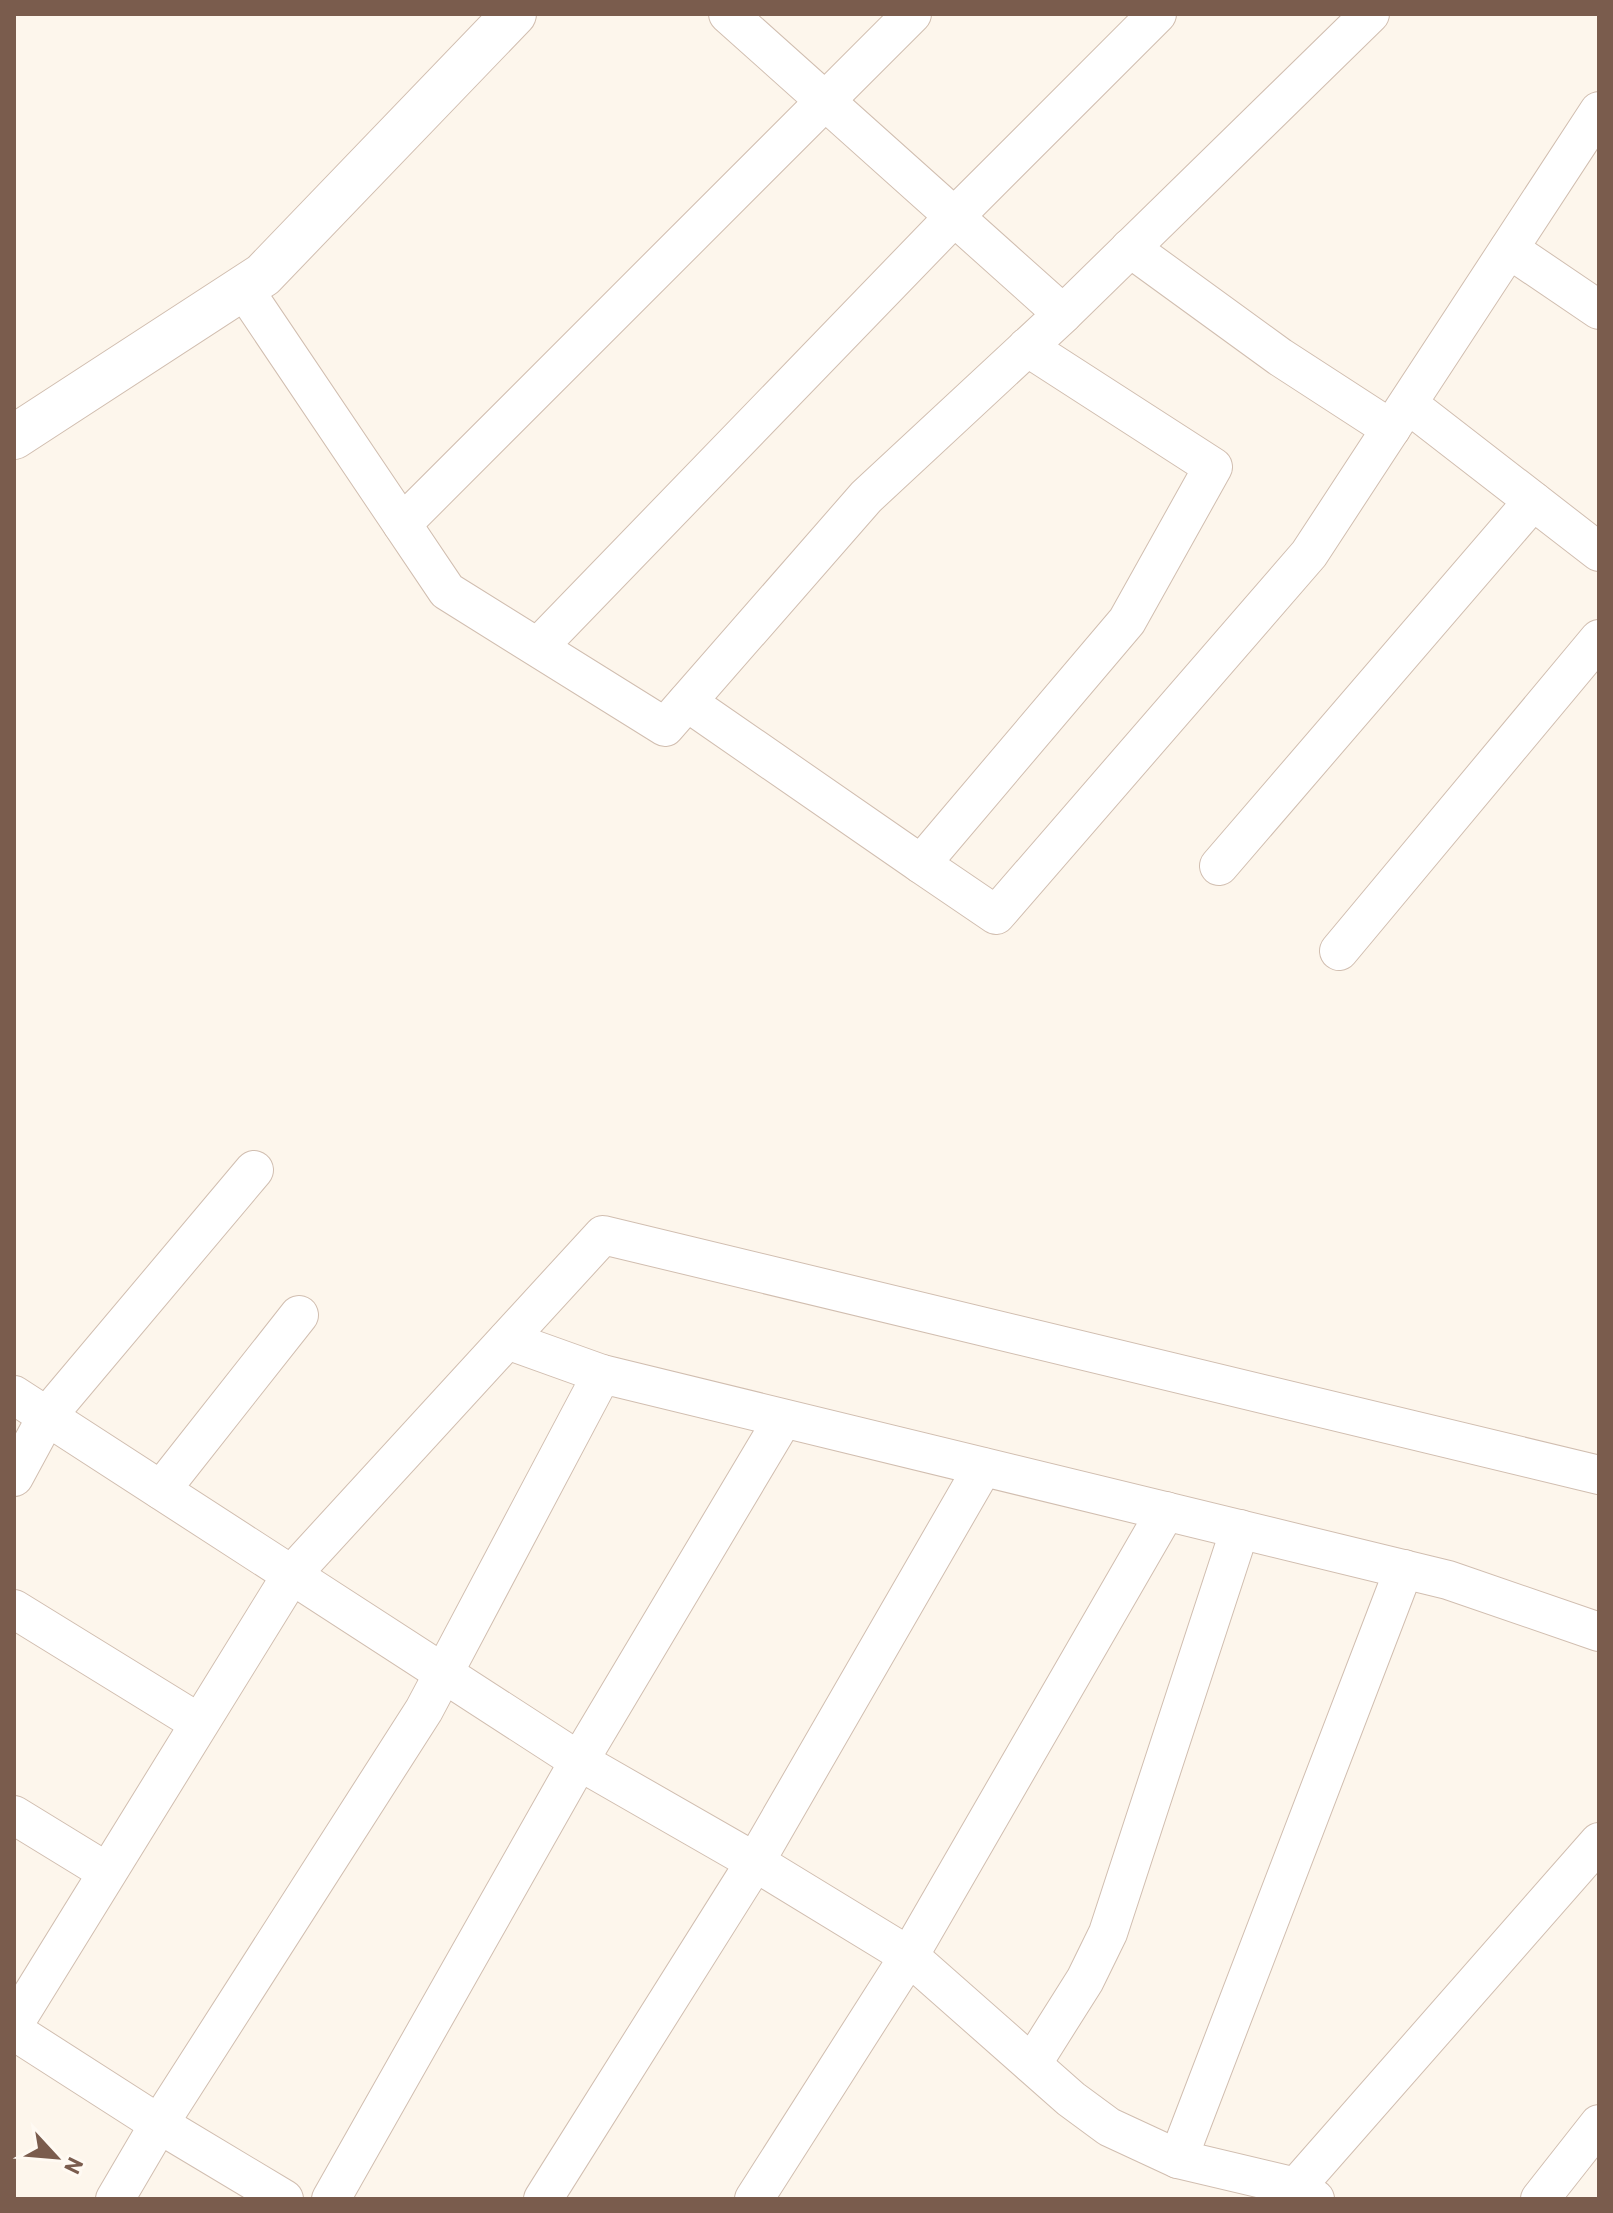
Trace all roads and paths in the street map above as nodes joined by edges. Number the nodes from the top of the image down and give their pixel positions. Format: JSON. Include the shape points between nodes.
{"nodes":[{"id":1,"x":514,"y":14,"type":"edge"},
{"id":2,"x":728,"y":14,"type":"edge"},
{"id":3,"x":912,"y":14,"type":"edge"},
{"id":4,"x":1157,"y":14,"type":"edge"},
{"id":5,"x":1370,"y":14,"type":"edge"},
{"id":6,"x":825,"y":101,"type":"junction"},
{"id":7,"x":1599,"y":111,"type":"edge"},
{"id":8,"x":954,"y":217,"type":"junction"},
{"id":9,"x":1130,"y":248,"type":"junction"},
{"id":10,"x":1509,"y":249,"type":"junction"},
{"id":11,"x":243,"y":288,"type":"junction"},
{"id":12,"x":1599,"y":310,"type":"edge"},
{"id":13,"x":1063,"y":314,"type":"junction"},
{"id":14,"x":1027,"y":347,"type":"junction"},
{"id":15,"x":1399,"y":416,"type":"junction"},
{"id":16,"x":14,"y":437,"type":"edge"},
{"id":17,"x":1533,"y":501,"type":"junction"},
{"id":18,"x":402,"y":524,"type":"junction"},
{"id":19,"x":1599,"y":552,"type":"edge"},
{"id":20,"x":1599,"y":639,"type":"edge"},
{"id":21,"x":538,"y":647,"type":"junction"},
{"id":22,"x":687,"y":702,"type":"junction"},
{"id":23,"x":921,"y":864,"type":"junction"},
{"id":24,"x":1219,"y":866,"type":"dead end"},
{"id":25,"x":1339,"y":951,"type":"dead end"},
{"id":26,"x":254,"y":1170,"type":"dead end"},
{"id":27,"x":299,"y":1315,"type":"dead end"},
{"id":28,"x":507,"y":1340,"type":"junction"},
{"id":29,"x":602,"y":1374,"type":"junction"},
{"id":30,"x":14,"y":1395,"type":"edge"},
{"id":31,"x":47,"y":1416,"type":"junction"},
{"id":32,"x":783,"y":1419,"type":"junction"},
{"id":33,"x":983,"y":1467,"type":"junction"},
{"id":34,"x":1599,"y":1475,"type":"edge"},
{"id":35,"x":14,"y":1477,"type":"edge"},
{"id":36,"x":161,"y":1490,"type":"junction"},
{"id":37,"x":1166,"y":1511,"type":"junction"},
{"id":38,"x":1240,"y":1529,"type":"junction"},
{"id":39,"x":1404,"y":1569,"type":"junction"},
{"id":40,"x":292,"y":1574,"type":"junction"},
{"id":41,"x":14,"y":1609,"type":"edge"},
{"id":42,"x":1599,"y":1632,"type":"edge"},
{"id":43,"x":444,"y":1674,"type":"junction"},
{"id":44,"x":199,"y":1723,"type":"junction"},
{"id":45,"x":579,"y":1761,"type":"junction"},
{"id":46,"x":14,"y":1815,"type":"edge"},
{"id":47,"x":1599,"y":1842,"type":"edge"},
{"id":48,"x":755,"y":1862,"type":"junction"},
{"id":49,"x":107,"y":1872,"type":"junction"},
{"id":50,"x":909,"y":1956,"type":"junction"},
{"id":51,"x":14,"y":2024,"type":"edge"},
{"id":52,"x":14,"y":2031,"type":"edge"},
{"id":53,"x":1032,"y":2064,"type":"junction"},
{"id":54,"x":159,"y":2124,"type":"junction"},
{"id":55,"x":1599,"y":2124,"type":"edge"},
{"id":56,"x":1178,"y":2159,"type":"junction"},
{"id":57,"x":1305,"y":2193,"type":"edge"},
{"id":58,"x":115,"y":2199,"type":"edge"},
{"id":59,"x":284,"y":2199,"type":"edge"},
{"id":60,"x":331,"y":2199,"type":"edge"},
{"id":61,"x":543,"y":2199,"type":"edge"},
{"id":62,"x":754,"y":2199,"type":"edge"},
{"id":63,"x":1540,"y":2199,"type":"edge"}],
"edges":[{"from":1,"to":11,"type":"street","via":[[263,275]]},
{"from":2,"to":6,"type":"street"},
{"from":3,"to":6,"type":"street"},
{"from":4,"to":8,"type":"street"},
{"from":5,"to":9,"type":"street"},
{"from":6,"to":8,"type":"street"},
{"from":6,"to":18,"type":"street"},
{"from":7,"to":10,"type":"street"},
{"from":8,"to":13,"type":"street"},
{"from":8,"to":21,"type":"street"},
{"from":9,"to":13,"type":"street"},
{"from":9,"to":15,"type":"street","via":[[1280,357]]},
{"from":10,"to":12,"type":"street"},
{"from":10,"to":15,"type":"street"},
{"from":11,"to":16,"type":"street"},
{"from":11,"to":18,"type":"street"},
{"from":13,"to":14,"type":"street"},
{"from":14,"to":22,"type":"street","via":[[866,497]]},
{"from":14,"to":23,"type":"street","via":[[1213,467],[1127,621]]},
{"from":15,"to":17,"type":"street"},
{"from":15,"to":23,"type":"street","via":[[1309,554],[996,915]]},
{"from":17,"to":19,"type":"street"},
{"from":17,"to":24,"type":"street"},
{"from":18,"to":21,"type":"street","via":[[447,591]]},
{"from":20,"to":25,"type":"street"},
{"from":21,"to":22,"type":"street","via":[[665,727]]},
{"from":22,"to":23,"type":"street"},
{"from":26,"to":31,"type":"street"},
{"from":27,"to":36,"type":"street"},
{"from":28,"to":29,"type":"street"},
{"from":28,"to":34,"type":"street","via":[[603,1235]]},
{"from":28,"to":40,"type":"street"},
{"from":29,"to":32,"type":"street"},
{"from":29,"to":43,"type":"street"},
{"from":30,"to":31,"type":"street"},
{"from":31,"to":35,"type":"street"},
{"from":31,"to":36,"type":"street"},
{"from":32,"to":33,"type":"street"},
{"from":32,"to":45,"type":"street"},
{"from":33,"to":37,"type":"street"},
{"from":33,"to":48,"type":"street"},
{"from":36,"to":40,"type":"street"},
{"from":37,"to":38,"type":"street"},
{"from":37,"to":50,"type":"street"},
{"from":38,"to":39,"type":"street"},
{"from":38,"to":53,"type":"street","via":[[1108,1933]]},
{"from":39,"to":42,"type":"street"},
{"from":39,"to":56,"type":"street"},
{"from":40,"to":43,"type":"street"},
{"from":40,"to":44,"type":"street"},
{"from":41,"to":44,"type":"street"},
{"from":43,"to":45,"type":"street"},
{"from":43,"to":54,"type":"street"},
{"from":44,"to":49,"type":"street"},
{"from":45,"to":48,"type":"street"},
{"from":45,"to":60,"type":"street"},
{"from":46,"to":49,"type":"street"},
{"from":47,"to":57,"type":"street"},
{"from":48,"to":50,"type":"street"},
{"from":48,"to":61,"type":"street"},
{"from":49,"to":51,"type":"street"},
{"from":50,"to":53,"type":"street"},
{"from":50,"to":62,"type":"street"},
{"from":52,"to":54,"type":"street"},
{"from":53,"to":56,"type":"street","via":[[1109,2127]]},
{"from":54,"to":58,"type":"street"},
{"from":54,"to":59,"type":"street"},
{"from":55,"to":63,"type":"street"},
{"from":56,"to":57,"type":"street"}]}
